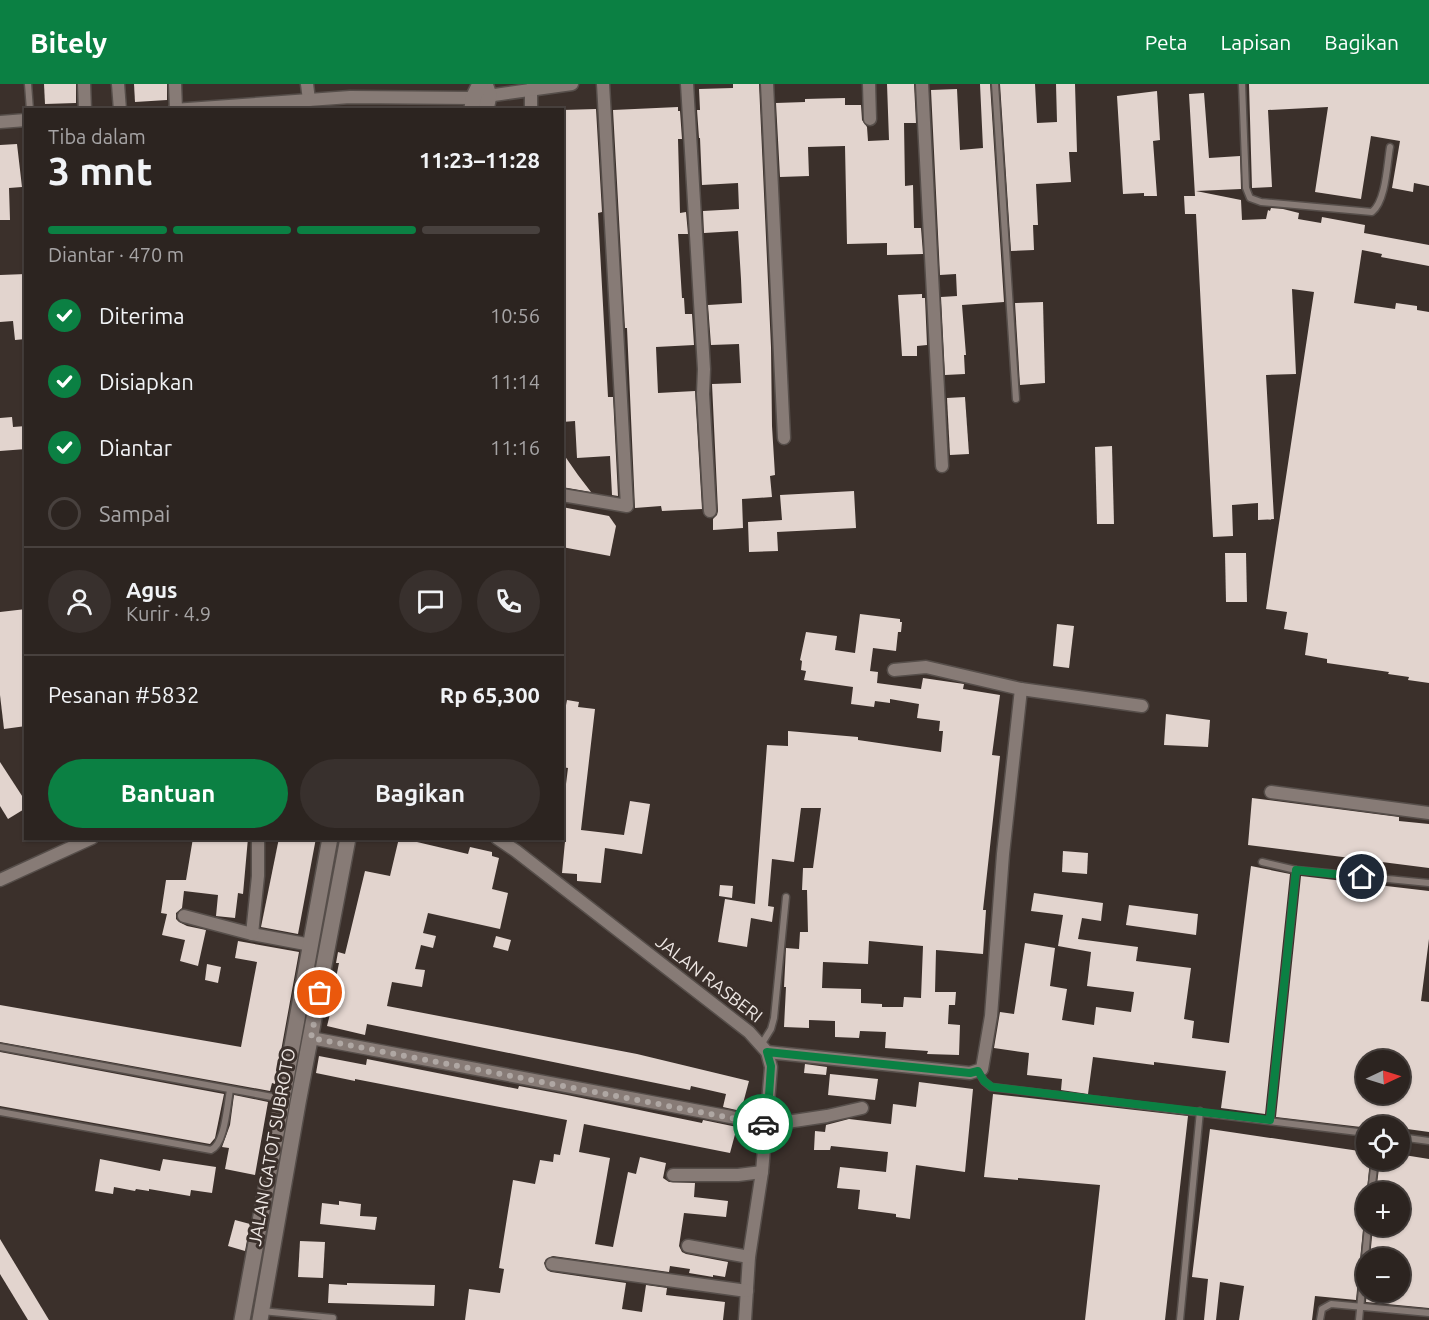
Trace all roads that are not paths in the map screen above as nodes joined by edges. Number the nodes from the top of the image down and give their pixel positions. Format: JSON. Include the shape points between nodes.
{"nodes":[{"id":1,"x":28,"y":84,"type":"edge"},
{"id":2,"x":84,"y":84,"type":"edge"},
{"id":3,"x":118,"y":84,"type":"edge"},
{"id":4,"x":175,"y":84,"type":"edge"},
{"id":5,"x":307,"y":84,"type":"edge"},
{"id":6,"x":572,"y":84,"type":"edge"},
{"id":7,"x":603,"y":84,"type":"edge"},
{"id":8,"x":687,"y":84,"type":"edge"},
{"id":9,"x":767,"y":84,"type":"edge"},
{"id":10,"x":869,"y":84,"type":"edge"},
{"id":11,"x":922,"y":84,"type":"edge"},
{"id":12,"x":995,"y":84,"type":"edge"},
{"id":13,"x":1242,"y":84,"type":"edge"},
{"id":14,"x":531,"y":89,"type":"junction"},
{"id":15,"x":485,"y":93,"type":"edge"},
{"id":16,"x":309,"y":100,"type":"junction"},
{"id":17,"x":473,"y":104,"type":"edge"},
{"id":18,"x":30,"y":108,"type":"edge"},
{"id":19,"x":85,"y":108,"type":"edge"},
{"id":20,"x":120,"y":108,"type":"edge"},
{"id":21,"x":175,"y":108,"type":"edge"},
{"id":22,"x":207,"y":108,"type":"edge"},
{"id":23,"x":531,"y":108,"type":"edge"},
{"id":24,"x":870,"y":119,"type":"dead end"},
{"id":25,"x":24,"y":120,"type":"edge"},
{"id":26,"x":0,"y":122,"type":"edge"},
{"id":27,"x":1390,"y":147,"type":"dead end"},
{"id":28,"x":1016,"y":399,"type":"dead end"},
{"id":29,"x":784,"y":438,"type":"dead end"},
{"id":30,"x":942,"y":466,"type":"dead end"},
{"id":31,"x":564,"y":495,"type":"edge"},
{"id":32,"x":710,"y":511,"type":"dead end"},
{"id":33,"x":894,"y":670,"type":"dead end"},
{"id":34,"x":1021,"y":689,"type":"junction"},
{"id":35,"x":1142,"y":706,"type":"dead end"},
{"id":36,"x":1270,"y":792,"type":"dead end"},
{"id":37,"x":1429,"y":813,"type":"edge"},
{"id":38,"x":88,"y":840,"type":"edge"},
{"id":39,"x":258,"y":840,"type":"edge"},
{"id":40,"x":330,"y":840,"type":"edge"},
{"id":41,"x":348,"y":840,"type":"edge"},
{"id":42,"x":499,"y":840,"type":"edge"},
{"id":43,"x":1262,"y":862,"type":"dead end"},
{"id":44,"x":1296,"y":870,"type":"junction"},
{"id":45,"x":0,"y":880,"type":"edge"},
{"id":46,"x":1429,"y":884,"type":"edge"},
{"id":47,"x":786,"y":897,"type":"dead end"},
{"id":48,"x":184,"y":916,"type":"dead end"},
{"id":49,"x":252,"y":934,"type":"junction"},
{"id":50,"x":311,"y":945,"type":"junction"},
{"id":51,"x":311,"y":1038,"type":"junction"},
{"id":52,"x":0,"y":1047,"type":"edge"},
{"id":53,"x":764,"y":1049,"type":"junction"},
{"id":54,"x":978,"y":1071,"type":"junction"},
{"id":55,"x":230,"y":1090,"type":"junction"},
{"id":56,"x":282,"y":1099,"type":"junction"},
{"id":57,"x":298,"y":1103,"type":"junction"},
{"id":58,"x":862,"y":1108,"type":"dead end"},
{"id":59,"x":0,"y":1112,"type":"edge"},
{"id":60,"x":1200,"y":1112,"type":"junction"},
{"id":61,"x":1270,"y":1120,"type":"junction"},
{"id":62,"x":767,"y":1125,"type":"junction"},
{"id":63,"x":1356,"y":1132,"type":"edge"},
{"id":64,"x":1410,"y":1138,"type":"edge"},
{"id":65,"x":1429,"y":1141,"type":"edge"},
{"id":66,"x":762,"y":1172,"type":"junction"},
{"id":67,"x":673,"y":1175,"type":"dead end"},
{"id":68,"x":1367,"y":1236,"type":"edge"},
{"id":69,"x":688,"y":1246,"type":"dead end"},
{"id":70,"x":748,"y":1257,"type":"junction"},
{"id":71,"x":552,"y":1264,"type":"dead end"},
{"id":72,"x":747,"y":1291,"type":"junction"},
{"id":73,"x":1359,"y":1308,"type":"junction"},
{"id":74,"x":1429,"y":1313,"type":"edge"},
{"id":75,"x":261,"y":1316,"type":"edge"},
{"id":76,"x":333,"y":1318,"type":"dead end"},
{"id":77,"x":242,"y":1320,"type":"edge"},
{"id":78,"x":745,"y":1320,"type":"edge"},
{"id":79,"x":1180,"y":1320,"type":"edge"},
{"id":80,"x":1320,"y":1320,"type":"edge"},
{"id":81,"x":1359,"y":1320,"type":"edge"}],
"edges":[{"from":1,"to":18,"type":"lane"},
{"from":2,"to":19,"type":"street"},
{"from":3,"to":20,"type":"street"},
{"from":4,"to":21,"type":"street"},
{"from":5,"to":16,"type":"street"},
{"from":6,"to":14,"type":"street"},
{"from":7,"to":31,"type":"street","via":[[627,506]]},
{"from":8,"to":32,"type":"street"},
{"from":9,"to":29,"type":"street"},
{"from":10,"to":24,"type":"street"},
{"from":11,"to":30,"type":"street"},
{"from":12,"to":28,"type":"lane"},
{"from":13,"to":27,"type":"lane","via":[[1246,188],[1251,198],[1372,213],[1381,198]]},
{"from":14,"to":15,"type":"street"},
{"from":14,"to":23,"type":"street"},
{"from":15,"to":17,"type":"main road"},
{"from":16,"to":17,"type":"street","via":[[350,97]]},
{"from":16,"to":22,"type":"street"},
{"from":25,"to":26,"type":"street"},
{"from":33,"to":34,"type":"street","via":[[926,667]]},
{"from":34,"to":35,"type":"street"},
{"from":34,"to":54,"type":"street","via":[[991,1016],[985,1058]]},
{"from":36,"to":37,"type":"street"},
{"from":38,"to":45,"type":"street"},
{"from":39,"to":49,"type":"street"},
{"from":40,"to":50,"type":"main road"},
{"from":41,"to":51,"type":"main road","name":"JALAN GATOT SUBROTO"},
{"from":42,"to":53,"type":"street","name":"JALAN RASBERI","via":[[749,1032]]},
{"from":43,"to":44,"type":"lane"},
{"from":44,"to":46,"type":"lane"},
{"from":44,"to":61,"type":"lane"},
{"from":47,"to":53,"type":"lane","via":[[774,1018]]},
{"from":48,"to":49,"type":"street"},
{"from":49,"to":50,"type":"street"},
{"from":50,"to":56,"type":"main road"},
{"from":51,"to":57,"type":"main road","name":"JALAN GATOT SUBROTO"},
{"from":51,"to":62,"type":"street"},
{"from":52,"to":55,"type":"lane"},
{"from":53,"to":54,"type":"street"},
{"from":53,"to":62,"type":"street","via":[[771,1066]]},
{"from":54,"to":60,"type":"lane","via":[[992,1087]]},
{"from":55,"to":56,"type":"lane"},
{"from":55,"to":59,"type":"lane","via":[[221,1137],[211,1150]]},
{"from":56,"to":57,"type":"lane"},
{"from":56,"to":77,"type":"main road"},
{"from":57,"to":75,"type":"main road","name":"JALAN GATOT SUBROTO"},
{"from":58,"to":62,"type":"street"},
{"from":60,"to":61,"type":"lane"},
{"from":60,"to":79,"type":"lane"},
{"from":61,"to":63,"type":"lane"},
{"from":62,"to":66,"type":"street"},
{"from":64,"to":65,"type":"lane"},
{"from":66,"to":67,"type":"street"},
{"from":66,"to":70,"type":"street"},
{"from":68,"to":73,"type":"lane"},
{"from":69,"to":70,"type":"street"},
{"from":70,"to":72,"type":"street"},
{"from":71,"to":72,"type":"street"},
{"from":72,"to":78,"type":"street"},
{"from":73,"to":74,"type":"lane"},
{"from":73,"to":80,"type":"lane","via":[[1331,1304],[1322,1309]]},
{"from":73,"to":81,"type":"lane"},
{"from":75,"to":76,"type":"lane"}]}
